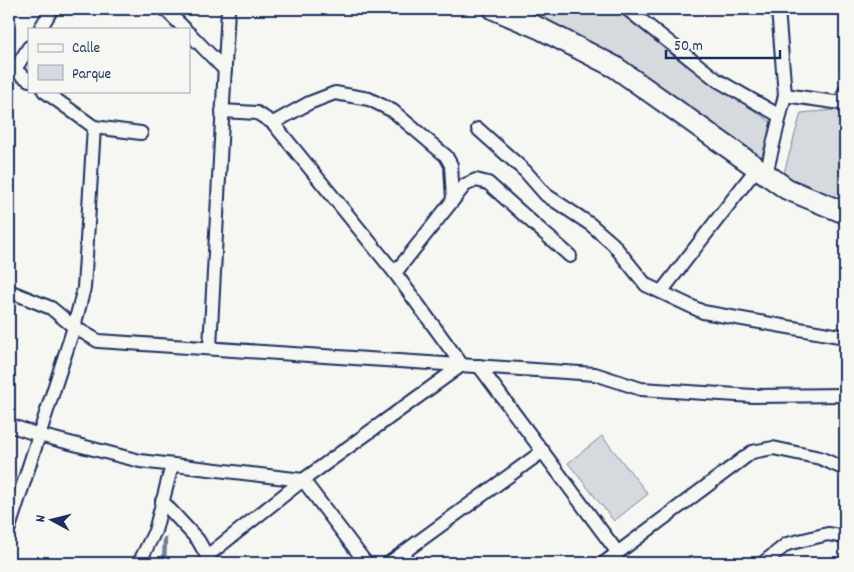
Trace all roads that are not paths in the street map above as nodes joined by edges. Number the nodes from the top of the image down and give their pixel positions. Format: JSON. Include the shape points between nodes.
{"nodes":[{"id":1,"x":52,"y":9,"type":"edge"},
{"id":2,"x":165,"y":9,"type":"edge"},
{"id":3,"x":228,"y":9,"type":"edge"},
{"id":4,"x":494,"y":9,"type":"edge"},
{"id":5,"x":627,"y":9,"type":"edge"},
{"id":6,"x":778,"y":9,"type":"edge"},
{"id":7,"x":41,"y":28,"type":"edge"},
{"id":8,"x":184,"y":28,"type":"edge"},
{"id":9,"x":190,"y":34,"type":"edge"},
{"id":10,"x":28,"y":49,"type":"edge"},
{"id":11,"x":225,"y":70,"type":"junction"},
{"id":12,"x":12,"y":74,"type":"edge"},
{"id":13,"x":28,"y":80,"type":"edge"},
{"id":14,"x":45,"y":92,"type":"edge"},
{"id":15,"x":785,"y":95,"type":"junction"},
{"id":16,"x":844,"y":102,"type":"edge"},
{"id":17,"x":222,"y":111,"type":"junction"},
{"id":18,"x":780,"y":116,"type":"junction"},
{"id":19,"x":273,"y":124,"type":"junction"},
{"id":20,"x":94,"y":127,"type":"junction"},
{"id":21,"x":478,"y":130,"type":"dead end"},
{"id":22,"x":141,"y":133,"type":"dead end"},
{"id":23,"x":762,"y":171,"type":"junction"},
{"id":24,"x":454,"y":200,"type":"junction"},
{"id":25,"x":845,"y":213,"type":"edge"},
{"id":26,"x":570,"y":256,"type":"dead end"},
{"id":27,"x":395,"y":273,"type":"junction"},
{"id":28,"x":9,"y":291,"type":"edge"},
{"id":29,"x":661,"y":292,"type":"junction"},
{"id":30,"x":74,"y":327,"type":"junction"},
{"id":31,"x":845,"y":337,"type":"edge"},
{"id":32,"x":210,"y":348,"type":"junction"},
{"id":33,"x":462,"y":365,"type":"junction"},
{"id":34,"x":479,"y":366,"type":"junction"},
{"id":35,"x":845,"y":395,"type":"edge"},
{"id":36,"x":9,"y":425,"type":"edge"},
{"id":37,"x":39,"y":435,"type":"junction"},
{"id":38,"x":543,"y":451,"type":"junction"},
{"id":39,"x":172,"y":465,"type":"junction"},
{"id":40,"x":845,"y":469,"type":"edge"},
{"id":41,"x":302,"y":480,"type":"junction"},
{"id":42,"x":162,"y":500,"type":"junction"},
{"id":43,"x":9,"y":528,"type":"edge"},
{"id":44,"x":845,"y":537,"type":"edge"},
{"id":45,"x":618,"y":553,"type":"junction"},
{"id":46,"x":209,"y":560,"type":"edge"},
{"id":47,"x":139,"y":563,"type":"edge"},
{"id":48,"x":366,"y":563,"type":"edge"},
{"id":49,"x":389,"y":563,"type":"edge"},
{"id":50,"x":604,"y":563,"type":"edge"},
{"id":51,"x":763,"y":563,"type":"edge"}],
"edges":[{"from":1,"to":7,"type":"street"},
{"from":2,"to":8,"type":"street"},
{"from":3,"to":11,"type":"street"},
{"from":4,"to":23,"type":"main road","via":[[540,28],[615,67]]},
{"from":5,"to":18,"type":"street","via":[[717,80]]},
{"from":6,"to":15,"type":"street"},
{"from":9,"to":11,"type":"street"},
{"from":10,"to":12,"type":"street"},
{"from":11,"to":17,"type":"street"},
{"from":12,"to":13,"type":"street"},
{"from":14,"to":20,"type":"street"},
{"from":15,"to":16,"type":"street"},
{"from":15,"to":18,"type":"street"},
{"from":17,"to":19,"type":"street","via":[[258,113]]},
{"from":17,"to":32,"type":"street"},
{"from":18,"to":23,"type":"street"},
{"from":19,"to":24,"type":"street","via":[[309,103],[335,93],[369,99],[393,111],[446,156],[451,165]]},
{"from":19,"to":27,"type":"street"},
{"from":20,"to":22,"type":"street"},
{"from":20,"to":30,"type":"street","via":[[84,288]]},
{"from":21,"to":29,"type":"street","via":[[525,171],[546,195],[590,224],[613,244],[646,285]]},
{"from":23,"to":25,"type":"main road","via":[[787,189]]},
{"from":23,"to":29,"type":"street"},
{"from":24,"to":26,"type":"street","via":[[465,185],[476,180],[488,183]]},
{"from":24,"to":27,"type":"street"},
{"from":27,"to":33,"type":"street"},
{"from":28,"to":30,"type":"street","via":[[51,308]]},
{"from":29,"to":31,"type":"street","via":[[704,312]]},
{"from":30,"to":32,"type":"street","via":[[98,341]]},
{"from":30,"to":37,"type":"street"},
{"from":32,"to":33,"type":"street"},
{"from":33,"to":34,"type":"street"},
{"from":33,"to":41,"type":"street"},
{"from":34,"to":35,"type":"street","via":[[595,374],[641,389],[753,396]]},
{"from":34,"to":38,"type":"street"},
{"from":36,"to":37,"type":"street"},
{"from":37,"to":39,"type":"street","via":[[140,461]]},
{"from":37,"to":43,"type":"street"},
{"from":38,"to":45,"type":"street"},
{"from":38,"to":49,"type":"street"},
{"from":39,"to":41,"type":"street"},
{"from":39,"to":42,"type":"street"},
{"from":40,"to":45,"type":"street","via":[[820,458],[773,448],[752,452]]},
{"from":41,"to":46,"type":"street"},
{"from":41,"to":48,"type":"street"},
{"from":42,"to":46,"type":"street","via":[[198,540]]},
{"from":42,"to":47,"type":"street","via":[[154,531]]},
{"from":44,"to":51,"type":"street","via":[[828,534],[788,544]]},
{"from":45,"to":50,"type":"street"}]}
